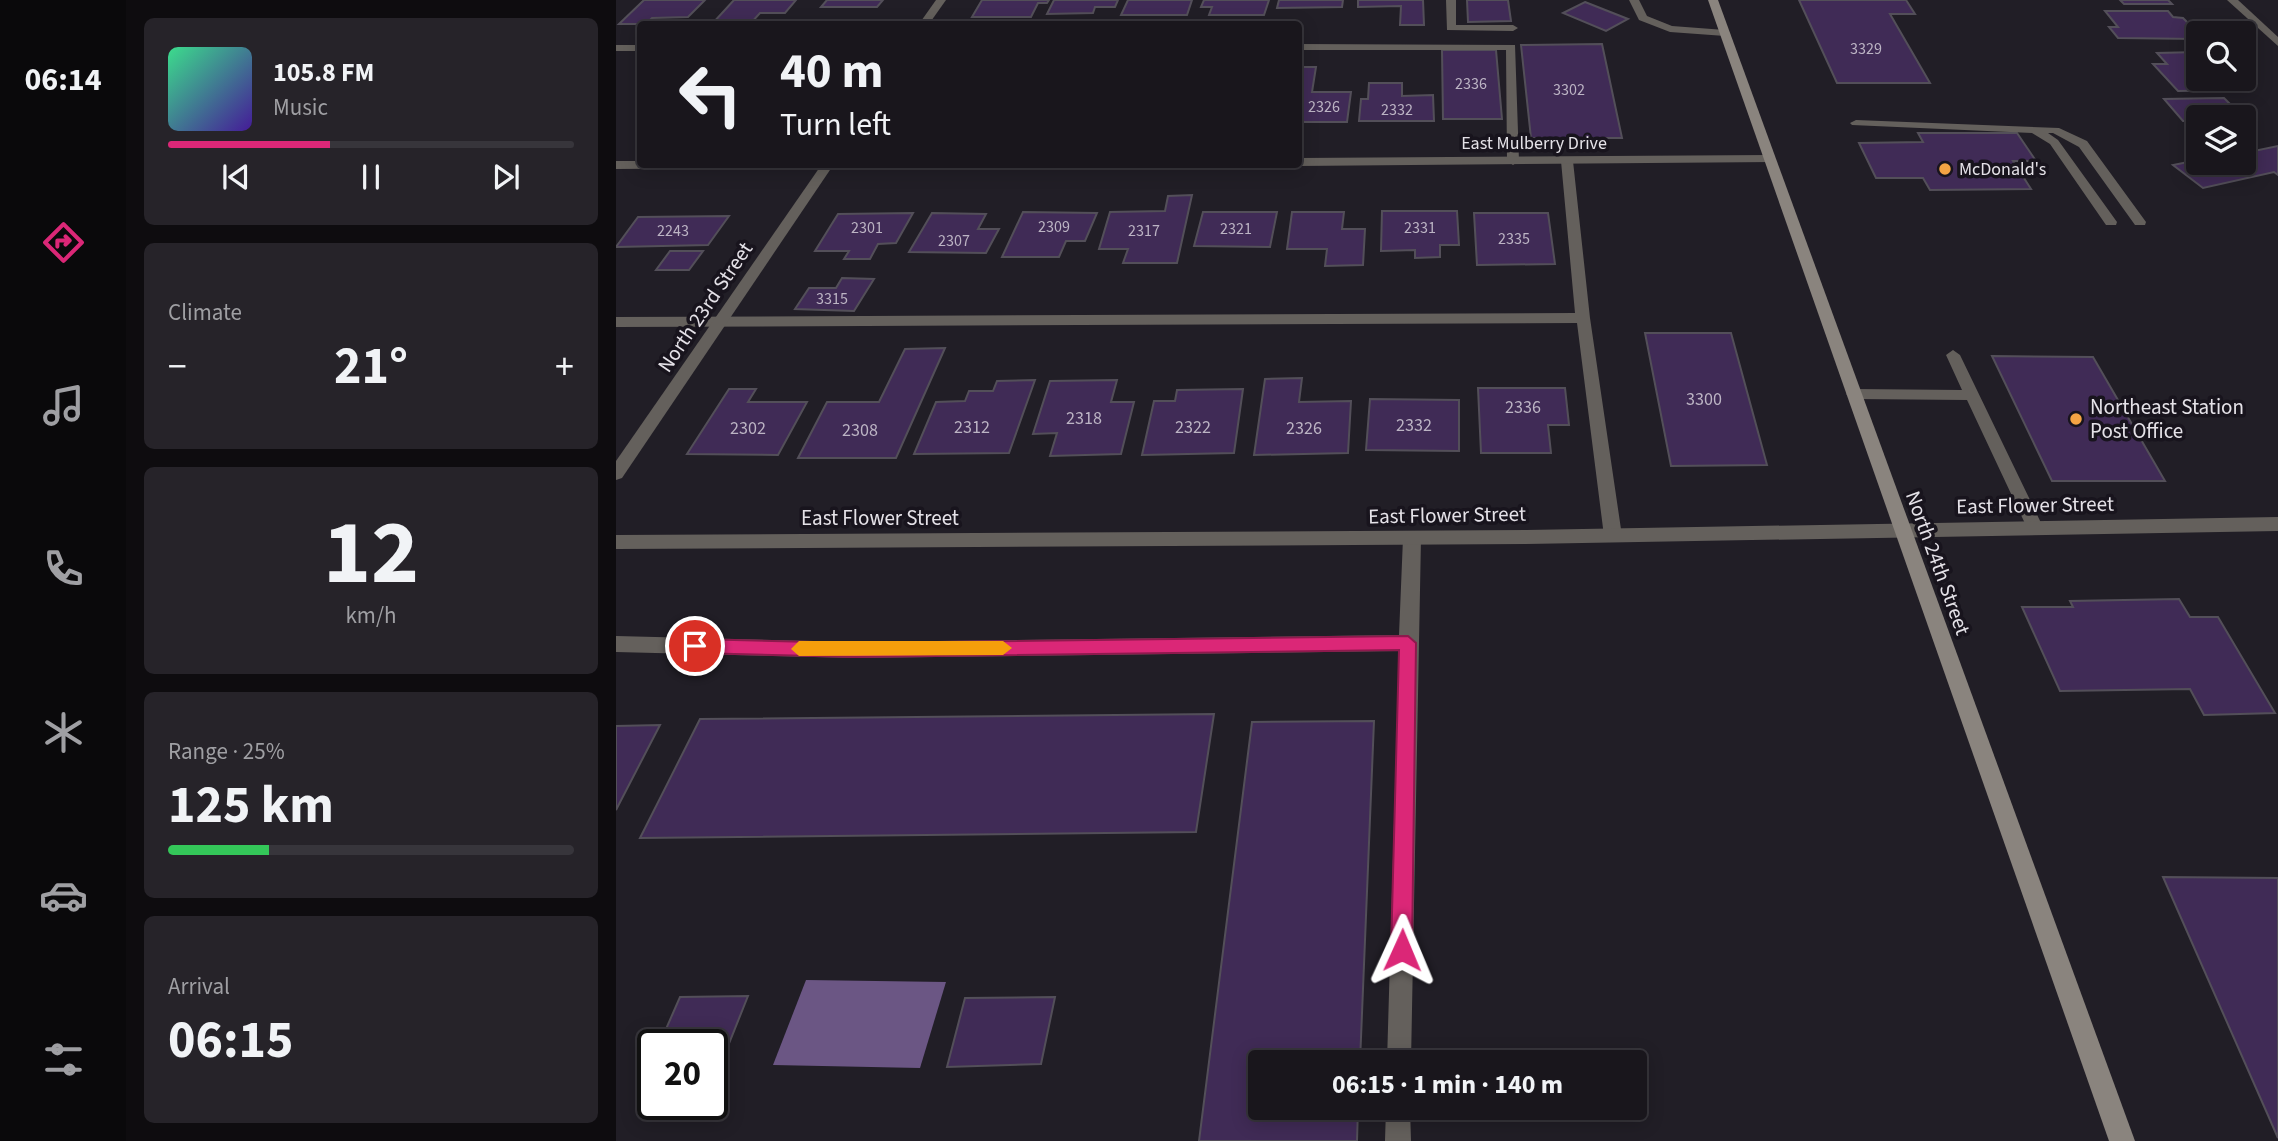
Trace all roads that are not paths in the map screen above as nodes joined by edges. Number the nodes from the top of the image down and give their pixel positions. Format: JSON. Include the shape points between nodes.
{"nodes":[{"id":1,"x":941,"y":0,"type":"edge"},
{"id":2,"x":1451,"y":0,"type":"edge"},
{"id":3,"x":1634,"y":0,"type":"edge"},
{"id":4,"x":1713,"y":0,"type":"edge"},
{"id":5,"x":2232,"y":0,"type":"edge"},
{"id":6,"x":926,"y":21,"type":"edge"},
{"id":7,"x":1513,"y":28,"type":"dead end"},
{"id":8,"x":1725,"y":33,"type":"junction"},
{"id":9,"x":2278,"y":43,"type":"edge"},
{"id":10,"x":1302,"y":47,"type":"edge"},
{"id":11,"x":616,"y":48,"type":"edge"},
{"id":12,"x":637,"y":48,"type":"edge"},
{"id":13,"x":1856,"y":123,"type":"dead end"},
{"id":14,"x":2032,"y":128,"type":"junction"},
{"id":15,"x":1770,"y":159,"type":"junction"},
{"id":16,"x":1513,"y":161,"type":"junction"},
{"id":17,"x":1567,"y":161,"type":"junction"},
{"id":18,"x":1302,"y":162,"type":"edge"},
{"id":19,"x":616,"y":165,"type":"edge"},
{"id":20,"x":637,"y":165,"type":"edge"},
{"id":21,"x":825,"y":168,"type":"edge"},
{"id":22,"x":2111,"y":222,"type":"dead end"},
{"id":23,"x":2140,"y":222,"type":"dead end"},
{"id":24,"x":1584,"y":318,"type":"junction"},
{"id":25,"x":616,"y":322,"type":"edge"},
{"id":26,"x":720,"y":322,"type":"junction"},
{"id":27,"x":1953,"y":355,"type":"dead end"},
{"id":28,"x":1854,"y":394,"type":"junction"},
{"id":29,"x":1972,"y":394,"type":"junction"},
{"id":30,"x":616,"y":474,"type":"edge"},
{"id":31,"x":2278,"y":524,"type":"edge"},
{"id":32,"x":2035,"y":527,"type":"junction"},
{"id":33,"x":1902,"y":530,"type":"junction"},
{"id":34,"x":1614,"y":536,"type":"junction"},
{"id":35,"x":1412,"y":538,"type":"junction"},
{"id":36,"x":616,"y":542,"type":"edge"},
{"id":37,"x":1408,"y":643,"type":"junction"},
{"id":38,"x":616,"y":644,"type":"edge"},
{"id":39,"x":1399,"y":1050,"type":"edge"},
{"id":40,"x":1398,"y":1120,"type":"edge"},
{"id":41,"x":1398,"y":1141,"type":"edge"},
{"id":42,"x":2122,"y":1141,"type":"edge"}],
"edges":[{"from":1,"to":6,"type":"street"},
{"from":2,"to":7,"type":"street","via":[[1451,28]]},
{"from":3,"to":8,"type":"street","via":[[1643,18],[1670,29]]},
{"from":4,"to":8,"type":"main road","name":"North 24th Street"},
{"from":5,"to":9,"type":"street"},
{"from":8,"to":15,"type":"main road","name":"North 24th Street"},
{"from":10,"to":16,"type":"street","via":[[1511,47]]},
{"from":11,"to":12,"type":"street"},
{"from":13,"to":14,"type":"street"},
{"from":14,"to":22,"type":"street","via":[[2054,142]]},
{"from":14,"to":23,"type":"street","via":[[2055,130],[2083,144]]},
{"from":15,"to":17,"type":"street","name":"East Mulberry Drive"},
{"from":15,"to":28,"type":"main road","name":"North 24th Street"},
{"from":16,"to":17,"type":"street","name":"East Mulberry Drive"},
{"from":16,"to":18,"type":"street","name":"East Mulberry Drive"},
{"from":17,"to":24,"type":"street"},
{"from":19,"to":20,"type":"street"},
{"from":21,"to":26,"type":"street","name":"North 23rd Street"},
{"from":24,"to":26,"type":"street"},
{"from":24,"to":34,"type":"street"},
{"from":25,"to":26,"type":"street"},
{"from":26,"to":30,"type":"street","name":"North 23rd Street"},
{"from":27,"to":29,"type":"street"},
{"from":28,"to":29,"type":"street"},
{"from":28,"to":33,"type":"main road","name":"North 24th Street"},
{"from":29,"to":32,"type":"street"},
{"from":31,"to":32,"type":"street","name":"East Flower Street"},
{"from":32,"to":33,"type":"street","name":"East Flower Street"},
{"from":33,"to":34,"type":"street","name":"East Flower Street"},
{"from":33,"to":42,"type":"main road","name":"North 24th Street"},
{"from":34,"to":35,"type":"street","name":"East Flower Street"},
{"from":35,"to":36,"type":"street","name":"East Flower Street"},
{"from":35,"to":37,"type":"street"},
{"from":37,"to":38,"type":"street","via":[[855,650]]},
{"from":37,"to":39,"type":"street"},
{"from":40,"to":41,"type":"street"}]}
